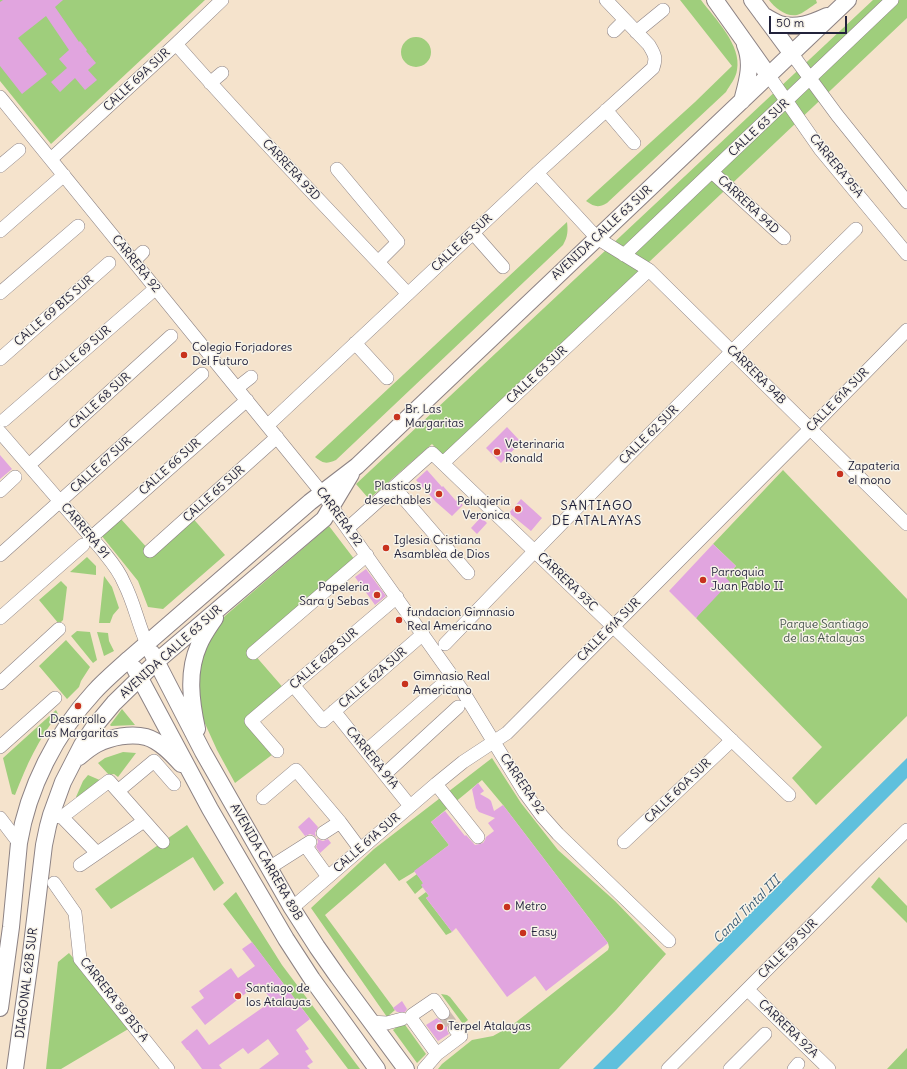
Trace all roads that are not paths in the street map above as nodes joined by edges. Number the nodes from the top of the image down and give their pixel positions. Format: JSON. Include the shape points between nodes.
{"nodes":[{"id":1,"x":222,"y":0,"type":"edge"},
{"id":2,"x":606,"y":0,"type":"edge"},
{"id":3,"x":715,"y":0,"type":"edge"},
{"id":4,"x":752,"y":0,"type":"edge"},
{"id":5,"x":848,"y":0,"type":"edge"},
{"id":6,"x":892,"y":0,"type":"edge"},
{"id":7,"x":663,"y":10,"type":"dead end"},
{"id":8,"x":834,"y":13,"type":"junction"},
{"id":9,"x":763,"y":14,"type":"junction"},
{"id":10,"x":625,"y":20,"type":"junction"},
{"id":11,"x":614,"y":31,"type":"dead end"},
{"id":12,"x":636,"y":32,"type":"junction"},
{"id":13,"x":740,"y":35,"type":"junction"},
{"id":14,"x":176,"y":44,"type":"junction"},
{"id":15,"x":792,"y":54,"type":"junction"},
{"id":16,"x":222,"y":73,"type":"dead end"},
{"id":17,"x":769,"y":76,"type":"junction"},
{"id":18,"x":810,"y":79,"type":"junction"},
{"id":19,"x":210,"y":83,"type":"junction"},
{"id":20,"x":0,"y":96,"type":"edge"},
{"id":21,"x":787,"y":101,"type":"junction"},
{"id":22,"x":742,"y":102,"type":"junction"},
{"id":23,"x":606,"y":110,"type":"junction"},
{"id":24,"x":634,"y":143,"type":"dead end"},
{"id":25,"x":19,"y":150,"type":"dead end"},
{"id":26,"x":51,"y":159,"type":"junction"},
{"id":27,"x":0,"y":166,"type":"edge"},
{"id":28,"x":337,"y":169,"type":"dead end"},
{"id":29,"x":712,"y":172,"type":"junction"},
{"id":30,"x":536,"y":173,"type":"junction"},
{"id":31,"x":64,"y":175,"type":"junction"},
{"id":32,"x":907,"y":202,"type":"edge"},
{"id":33,"x":78,"y":226,"type":"dead end"},
{"id":34,"x":856,"y":228,"type":"dead end"},
{"id":35,"x":0,"y":231,"type":"edge"},
{"id":36,"x":473,"y":233,"type":"junction"},
{"id":37,"x":597,"y":238,"type":"junction"},
{"id":38,"x":784,"y":238,"type":"dead end"},
{"id":39,"x":907,"y":254,"type":"edge"},
{"id":40,"x":624,"y":255,"type":"junction"},
{"id":41,"x":378,"y":262,"type":"junction"},
{"id":42,"x":109,"y":263,"type":"dead end"},
{"id":43,"x":503,"y":267,"type":"dead end"},
{"id":44,"x":649,"y":270,"type":"junction"},
{"id":45,"x":156,"y":288,"type":"junction"},
{"id":46,"x":0,"y":294,"type":"edge"},
{"id":47,"x":408,"y":294,"type":"junction"},
{"id":48,"x":907,"y":330,"type":"edge"},
{"id":49,"x":171,"y":336,"type":"dead end"},
{"id":50,"x":355,"y":343,"type":"junction"},
{"id":51,"x":731,"y":351,"type":"junction"},
{"id":52,"x":0,"y":359,"type":"edge"},
{"id":53,"x":202,"y":374,"type":"dead end"},
{"id":54,"x":251,"y":377,"type":"dead end"},
{"id":55,"x":387,"y":378,"type":"dead end"},
{"id":56,"x":237,"y":388,"type":"junction"},
{"id":57,"x":247,"y":400,"type":"junction"},
{"id":58,"x":268,"y":425,"type":"junction"},
{"id":59,"x":2,"y":426,"type":"edge"},
{"id":60,"x":810,"y":429,"type":"junction"},
{"id":61,"x":277,"y":437,"type":"junction"},
{"id":62,"x":443,"y":463,"type":"junction"},
{"id":63,"x":29,"y":465,"type":"junction"},
{"id":64,"x":357,"y":466,"type":"junction"},
{"id":65,"x":16,"y":477,"type":"dead end"},
{"id":66,"x":394,"y":487,"type":"junction"},
{"id":67,"x":0,"y":491,"type":"edge"},
{"id":68,"x":322,"y":492,"type":"junction"},
{"id":69,"x":60,"y":502,"type":"junction"},
{"id":70,"x":332,"y":506,"type":"junction"},
{"id":71,"x":907,"y":524,"type":"edge"},
{"id":72,"x":348,"y":528,"type":"junction"},
{"id":73,"x":94,"y":535,"type":"dead end"},
{"id":74,"x":84,"y":545,"type":"dead end"},
{"id":75,"x":150,"y":551,"type":"dead end"},
{"id":76,"x":535,"y":551,"type":"junction"},
{"id":77,"x":0,"y":555,"type":"edge"},
{"id":78,"x":367,"y":555,"type":"junction"},
{"id":79,"x":468,"y":573,"type":"dead end"},
{"id":80,"x":396,"y":596,"type":"junction"},
{"id":81,"x":226,"y":602,"type":"junction"},
{"id":82,"x":0,"y":618,"type":"edge"},
{"id":83,"x":613,"y":626,"type":"junction"},
{"id":84,"x":59,"y":629,"type":"dead end"},
{"id":85,"x":423,"y":634,"type":"junction"},
{"id":86,"x":147,"y":644,"type":"junction"},
{"id":87,"x":445,"y":644,"type":"dead end"},
{"id":88,"x":253,"y":653,"type":"dead end"},
{"id":89,"x":129,"y":659,"type":"junction"},
{"id":90,"x":156,"y":662,"type":"junction"},
{"id":91,"x":452,"y":676,"type":"junction"},
{"id":92,"x":140,"y":678,"type":"junction"},
{"id":93,"x":0,"y":683,"type":"edge"},
{"id":94,"x":293,"y":685,"type":"junction"},
{"id":95,"x":55,"y":698,"type":"dead end"},
{"id":96,"x":458,"y":706,"type":"dead end"},
{"id":97,"x":334,"y":711,"type":"junction"},
{"id":98,"x":732,"y":740,"type":"junction"},
{"id":99,"x":494,"y":742,"type":"junction"},
{"id":100,"x":0,"y":747,"type":"edge"},
{"id":101,"x":277,"y":751,"type":"dead end"},
{"id":102,"x":366,"y":751,"type":"junction"},
{"id":103,"x":203,"y":752,"type":"junction"},
{"id":104,"x":71,"y":765,"type":"junction"},
{"id":105,"x":385,"y":774,"type":"junction"},
{"id":106,"x":193,"y":777,"type":"junction"},
{"id":107,"x":174,"y":784,"type":"dead end"},
{"id":108,"x":436,"y":784,"type":"junction"},
{"id":109,"x":118,"y":791,"type":"junction"},
{"id":110,"x":789,"y":795,"type":"dead end"},
{"id":111,"x":263,"y":798,"type":"dead end"},
{"id":112,"x":410,"y":806,"type":"junction"},
{"id":113,"x":56,"y":816,"type":"junction"},
{"id":114,"x":0,"y":818,"type":"edge"},
{"id":115,"x":144,"y":821,"type":"junction"},
{"id":116,"x":340,"y":822,"type":"junction"},
{"id":117,"x":907,"y":830,"type":"edge"},
{"id":118,"x":323,"y":833,"type":"dead end"},
{"id":119,"x":478,"y":837,"type":"dead end"},
{"id":120,"x":163,"y":842,"type":"dead end"},
{"id":121,"x":624,"y":842,"type":"dead end"},
{"id":122,"x":19,"y":843,"type":"junction"},
{"id":123,"x":360,"y":849,"type":"junction"},
{"id":124,"x":97,"y":853,"type":"junction"},
{"id":125,"x":80,"y":865,"type":"dead end"},
{"id":126,"x":269,"y":868,"type":"junction"},
{"id":127,"x":328,"y":877,"type":"junction"},
{"id":128,"x":54,"y":883,"type":"dead end"},
{"id":129,"x":37,"y":897,"type":"joint"},
{"id":130,"x":292,"y":908,"type":"junction"},
{"id":131,"x":669,"y":941,"type":"dead end"},
{"id":132,"x":748,"y":990,"type":"junction"},
{"id":133,"x":0,"y":1008,"type":"edge"},
{"id":134,"x":444,"y":1013,"type":"tunnel mouth"},
{"id":135,"x":408,"y":1018,"type":"junction"},
{"id":136,"x":371,"y":1022,"type":"junction"},
{"id":137,"x":455,"y":1029,"type":"dead end"},
{"id":138,"x":766,"y":1034,"type":"dead end"},
{"id":139,"x":436,"y":1054,"type":"junction"},
{"id":140,"x":15,"y":1069,"type":"edge"},
{"id":141,"x":168,"y":1069,"type":"edge"},
{"id":142,"x":377,"y":1069,"type":"edge"},
{"id":143,"x":406,"y":1069,"type":"edge"},
{"id":144,"x":424,"y":1069,"type":"edge"},
{"id":145,"x":668,"y":1069,"type":"edge"},
{"id":146,"x":730,"y":1069,"type":"edge"},
{"id":147,"x":829,"y":1069,"type":"edge"}],
"edges":[{"from":1,"to":14,"type":"street","name":"CALLE 69A SUR"},
{"from":2,"to":10,"type":"street"},
{"from":3,"to":13,"type":"main road"},
{"from":4,"to":9,"type":"main road"},
{"from":5,"to":8,"type":"main road","name":"AVENIDA CALLE 63 SUR"},
{"from":6,"to":18,"type":"street","name":"CALLE 63 SUR"},
{"from":7,"to":12,"type":"street"},
{"from":8,"to":9,"type":"main road","via":[[813,23],[790,26],[779,24]]},
{"from":8,"to":15,"type":"main road","name":"AVENIDA CALLE 63 SUR"},
{"from":9,"to":15,"type":"main road"},
{"from":10,"to":11,"type":"street"},
{"from":10,"to":12,"type":"street"},
{"from":12,"to":23,"type":"street","name":"CALLE 65 SUR","via":[[653,52],[656,60],[653,68]]},
{"from":13,"to":17,"type":"main road"},
{"from":13,"to":22,"type":"main road","via":[[749,60]]},
{"from":14,"to":19,"type":"street","name":"CARRERA 93D"},
{"from":14,"to":26,"type":"street","name":"CALLE 69A SUR"},
{"from":15,"to":17,"type":"main road","name":"AVENIDA CALLE 63 SUR"},
{"from":15,"to":18,"type":"street"},
{"from":16,"to":19,"type":"street"},
{"from":17,"to":21,"type":"street","name":"CARRERA 95A"},
{"from":17,"to":22,"type":"main road","name":"AVENIDA CALLE 63 SUR"},
{"from":18,"to":21,"type":"street","name":"CALLE 63 SUR"},
{"from":18,"to":32,"type":"street"},
{"from":19,"to":41,"type":"street","name":"CARRERA 93D"},
{"from":20,"to":26,"type":"street","name":"CARRERA 92"},
{"from":21,"to":29,"type":"street","name":"CALLE 63 SUR"},
{"from":21,"to":39,"type":"street","name":"CARRERA 95A","via":[[820,149]]},
{"from":22,"to":37,"type":"main road","name":"AVENIDA CALLE 63 SUR"},
{"from":23,"to":24,"type":"street"},
{"from":23,"to":30,"type":"street","name":"CALLE 65 SUR"},
{"from":25,"to":27,"type":"street"},
{"from":26,"to":31,"type":"street","name":"CARRERA 92"},
{"from":28,"to":41,"type":"street","via":[[398,242]]},
{"from":29,"to":38,"type":"street","name":"CARRERA 94D"},
{"from":29,"to":40,"type":"street","name":"CALLE 63 SUR"},
{"from":30,"to":36,"type":"street","name":"CALLE 65 SUR"},
{"from":30,"to":37,"type":"street","name":"CARRERA 94B"},
{"from":31,"to":35,"type":"street"},
{"from":31,"to":45,"type":"street","name":"CARRERA 92","via":[[138,256]]},
{"from":33,"to":46,"type":"street"},
{"from":34,"to":51,"type":"street","name":"CALLE 62 SUR"},
{"from":36,"to":43,"type":"street"},
{"from":36,"to":47,"type":"street","name":"CALLE 65 SUR"},
{"from":37,"to":40,"type":"street","name":"CARRERA 94B"},
{"from":37,"to":64,"type":"main road","name":"AVENIDA CALLE 63 SUR"},
{"from":40,"to":44,"type":"street","name":"CARRERA 94B"},
{"from":41,"to":47,"type":"street","name":"CARRERA 93D"},
{"from":42,"to":52,"type":"street","name":"CALLE 69 BIS SUR"},
{"from":44,"to":51,"type":"street","name":"CARRERA 94B"},
{"from":44,"to":62,"type":"street","name":"CALLE 63 SUR"},
{"from":45,"to":56,"type":"street","name":"CARRERA 92"},
{"from":45,"to":59,"type":"street","name":"CALLE 69 SUR"},
{"from":47,"to":50,"type":"street","name":"CALLE 65 SUR"},
{"from":48,"to":60,"type":"street","name":"CALLE 61A SUR"},
{"from":49,"to":63,"type":"street","name":"CALLE 68 SUR"},
{"from":50,"to":55,"type":"street"},
{"from":50,"to":58,"type":"street","name":"CALLE 65 SUR"},
{"from":51,"to":60,"type":"street","name":"CARRERA 94B"},
{"from":51,"to":76,"type":"street","name":"CALLE 62 SUR"},
{"from":53,"to":69,"type":"street","name":"CALLE 67 SUR"},
{"from":54,"to":56,"type":"street"},
{"from":56,"to":57,"type":"street","name":"CARRERA 92"},
{"from":57,"to":58,"type":"street","name":"CARRERA 92"},
{"from":57,"to":73,"type":"street","name":"CALLE 66 SUR"},
{"from":58,"to":61,"type":"street","name":"CARRERA 92"},
{"from":59,"to":63,"type":"street","name":"CARRERA 91"},
{"from":60,"to":71,"type":"street","name":"CARRERA 94B"},
{"from":60,"to":83,"type":"street","name":"CALLE 61A SUR"},
{"from":61,"to":68,"type":"street","name":"CARRERA 92"},
{"from":61,"to":75,"type":"street","name":"CALLE 65 SUR"},
{"from":62,"to":66,"type":"street","name":"CARRERA 93C","via":[[432,453]]},
{"from":62,"to":76,"type":"street","name":"CARRERA 93C"},
{"from":63,"to":69,"type":"street","name":"CARRERA 91"},
{"from":64,"to":68,"type":"main road","name":"AVENIDA CALLE 63 SUR"},
{"from":64,"to":70,"type":"main road","name":"AVENIDA CALLE 63 SUR"},
{"from":65,"to":67,"type":"street"},
{"from":66,"to":72,"type":"street"},
{"from":66,"to":79,"type":"street"},
{"from":68,"to":70,"type":"street","name":"CARRERA 92"},
{"from":68,"to":86,"type":"main road","name":"AVENIDA CALLE 63 SUR"},
{"from":69,"to":77,"type":"street","name":"CALLE 67 SUR"},
{"from":69,"to":86,"type":"street","name":"CARRERA 91","via":[[118,570],[130,595]]},
{"from":70,"to":72,"type":"street","name":"CARRERA 92"},
{"from":70,"to":81,"type":"main road","name":"AVENIDA CALLE 63 SUR","via":[[324,519]]},
{"from":72,"to":78,"type":"street","name":"CARRERA 92"},
{"from":74,"to":82,"type":"street"},
{"from":76,"to":83,"type":"street","name":"CARRERA 93C"},
{"from":76,"to":87,"type":"street","name":"CALLE 62 SUR"},
{"from":78,"to":80,"type":"street","name":"CARRERA 92"},
{"from":78,"to":88,"type":"street"},
{"from":80,"to":85,"type":"street","name":"CARRERA 92"},
{"from":80,"to":94,"type":"street","name":"CALLE 62B SUR"},
{"from":81,"to":90,"type":"main road","name":"AVENIDA CALLE 63 SUR"},
{"from":81,"to":103,"type":"main road","via":[[204,635],[192,664],[192,705]]},
{"from":83,"to":98,"type":"street","name":"CARRERA 93C"},
{"from":83,"to":99,"type":"street","name":"CALLE 61A SUR","via":[[507,733]]},
{"from":84,"to":93,"type":"street"},
{"from":85,"to":91,"type":"street","name":"CARRERA 92"},
{"from":85,"to":97,"type":"street","name":"CALLE 62A SUR"},
{"from":86,"to":89,"type":"main road","name":"AVENIDA CALLE 63 SUR"},
{"from":86,"to":90,"type":"main road","name":"AVENIDA CARRERA 89B"},
{"from":89,"to":92,"type":"main road","name":"AVENIDA CARRERA 89B"},
{"from":89,"to":122,"type":"main road","name":"AVENIDA CALLE 63 SUR","via":[[82,705],[52,751],[30,800]]},
{"from":90,"to":92,"type":"main road","name":"AVENIDA CALLE 63 SUR"},
{"from":90,"to":103,"type":"main road","name":"AVENIDA CARRERA 89B"},
{"from":91,"to":99,"type":"street","name":"CARRERA 92"},
{"from":91,"to":102,"type":"street"},
{"from":92,"to":104,"type":"main road","name":"AVENIDA CALLE 63 SUR","via":[[94,727]]},
{"from":92,"to":106,"type":"main road","name":"AVENIDA CARRERA 89B"},
{"from":94,"to":97,"type":"street","name":"CALLE 62A SUR","via":[[323,721]]},
{"from":94,"to":101,"type":"street","name":"CALLE 62B SUR","via":[[251,721]]},
{"from":95,"to":100,"type":"street"},
{"from":96,"to":105,"type":"street"},
{"from":97,"to":102,"type":"street","name":"CARRERA 91A"},
{"from":98,"to":110,"type":"street","name":"CARRERA 93C"},
{"from":98,"to":121,"type":"street","name":"CALLE 60A SUR"},
{"from":99,"to":108,"type":"street","name":"CALLE 61A SUR"},
{"from":99,"to":131,"type":"street","name":"CARRERA 92","via":[[542,816]]},
{"from":102,"to":105,"type":"street","name":"CARRERA 91A"},
{"from":103,"to":126,"type":"main road","name":"AVENIDA CARRERA 89B"},
{"from":104,"to":106,"type":"main road","via":[[96,744],[121,736],[146,737],[161,746]]},
{"from":104,"to":113,"type":"main road","name":"AVENIDA CALLE 63 SUR","via":[[63,782]]},
{"from":105,"to":112,"type":"street","name":"CARRERA 91A"},
{"from":106,"to":142,"type":"main road","name":"AVENIDA CARRERA 89B","via":[[299,960]]},
{"from":107,"to":109,"type":"street","via":[[154,761]]},
{"from":108,"to":112,"type":"street","name":"CALLE 61A SUR"},
{"from":108,"to":119,"type":"street"},
{"from":109,"to":113,"type":"street","via":[[109,781]]},
{"from":109,"to":115,"type":"street"},
{"from":111,"to":116,"type":"street","via":[[296,770]]},
{"from":112,"to":123,"type":"street","name":"CALLE 61A SUR"},
{"from":113,"to":124,"type":"street"},
{"from":113,"to":129,"type":"main road","name":"AVENIDA CALLE 63 SUR","via":[[44,845]]},
{"from":114,"to":122,"type":"street"},
{"from":115,"to":120,"type":"street"},
{"from":115,"to":124,"type":"street"},
{"from":116,"to":118,"type":"street"},
{"from":116,"to":123,"type":"street"},
{"from":117,"to":132,"type":"street","name":"CALLE 59 SUR"},
{"from":122,"to":133,"type":"main road","name":"DIAGONAL 62B SUR"},
{"from":123,"to":127,"type":"street","name":"CALLE 61A SUR"},
{"from":124,"to":125,"type":"street"},
{"from":126,"to":127,"type":"street","via":[[307,843]]},
{"from":126,"to":130,"type":"main road","name":"AVENIDA CARRERA 89B"},
{"from":127,"to":130,"type":"street","name":"CALLE 61A SUR"},
{"from":128,"to":141,"type":"street","name":"CARRERA 89 BIS A","via":[[75,913],[80,959]]},
{"from":129,"to":140,"type":"main road","name":"DIAGONAL 62B SUR"},
{"from":130,"to":136,"type":"main road","name":"AVENIDA CARRERA 89B"},
{"from":132,"to":145,"type":"street","name":"CALLE 59 SUR"},
{"from":132,"to":147,"type":"street","name":"CARRERA 92A"},
{"from":134,"to":135,"type":"street","via":[[434,1000]]},
{"from":135,"to":136,"type":"street","via":[[386,1023]]},
{"from":135,"to":139,"type":"street"},
{"from":136,"to":143,"type":"main road","name":"AVENIDA CARRERA 89B"},
{"from":137,"to":139,"type":"street","via":[[461,1036]]},
{"from":138,"to":146,"type":"street"},
{"from":139,"to":144,"type":"street"}]}
